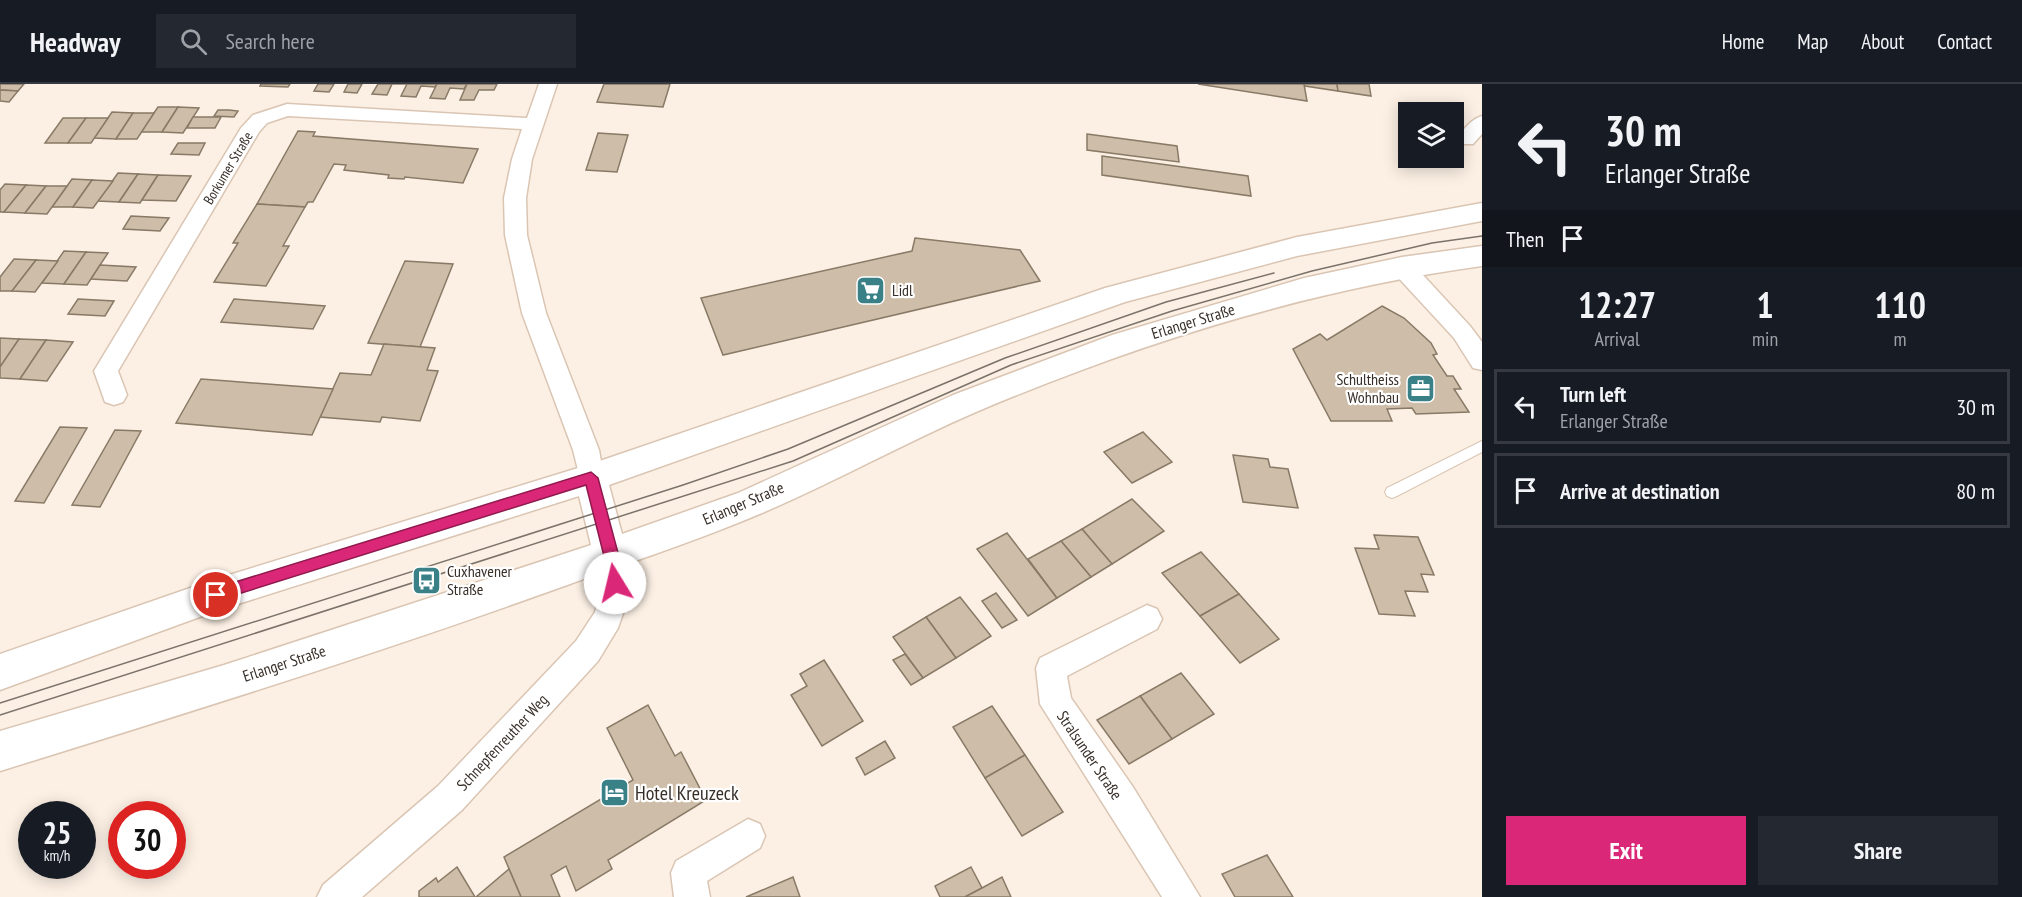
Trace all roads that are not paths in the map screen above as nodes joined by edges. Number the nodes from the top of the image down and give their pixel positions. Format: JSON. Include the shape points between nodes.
{"nodes":[{"id":1,"x":548,"y":84,"type":"edge"},
{"id":2,"x":1482,"y":122,"type":"edge"},
{"id":3,"x":533,"y":124,"type":"junction"},
{"id":4,"x":1466,"y":140,"type":"dead end"},
{"id":5,"x":1482,"y":212,"type":"edge"},
{"id":6,"x":1482,"y":256,"type":"edge"},
{"id":7,"x":1402,"y":267,"type":"junction"},
{"id":8,"x":1482,"y":361,"type":"edge"},
{"id":9,"x":114,"y":395,"type":"dead end"},
{"id":10,"x":1482,"y":446,"type":"edge"},
{"id":11,"x":591,"y":478,"type":"junction"},
{"id":12,"x":1392,"y":492,"type":"dead end"},
{"id":13,"x":610,"y":554,"type":"junction"},
{"id":14,"x":1147,"y":619,"type":"dead end"},
{"id":15,"x":0,"y":672,"type":"edge"},
{"id":16,"x":0,"y":751,"type":"edge"},
{"id":17,"x":748,"y":836,"type":"dead end"},
{"id":18,"x":335,"y":897,"type":"edge"},
{"id":19,"x":692,"y":897,"type":"edge"},
{"id":20,"x":1182,"y":897,"type":"edge"}],
"edges":[{"from":1,"to":3,"type":"street"},
{"from":2,"to":4,"type":"street"},
{"from":3,"to":9,"type":"street","name":"Borkumer Straße","via":[[287,110],[260,119],[246,136],[106,371]]},
{"from":3,"to":11,"type":"street","via":[[515,198],[516,235],[534,313],[586,450]]},
{"from":5,"to":11,"type":"main road","via":[[1350,235],[1161,281],[943,353]]},
{"from":6,"to":7,"type":"main road","name":"Erlanger Straße"},
{"from":7,"to":8,"type":"street","via":[[1462,332]]},
{"from":7,"to":13,"type":"main road","name":"Erlanger Straße","via":[[1267,298],[1102,350],[892,435],[750,502]]},
{"from":10,"to":12,"type":"lane"},
{"from":11,"to":13,"type":"main road"},
{"from":11,"to":15,"type":"main road","via":[[216,595]]},
{"from":13,"to":16,"type":"main road","name":"Erlanger Straße","via":[[511,590]]},
{"from":13,"to":18,"type":"street","name":"Schnepfenreuther Weg","via":[[614,596],[608,618],[587,651],[450,798]]},
{"from":14,"to":20,"type":"street","name":"Stralsunder Straße","via":[[1051,668],[1052,677],[1056,704]]},
{"from":17,"to":19,"type":"street","via":[[688,873]]}]}
